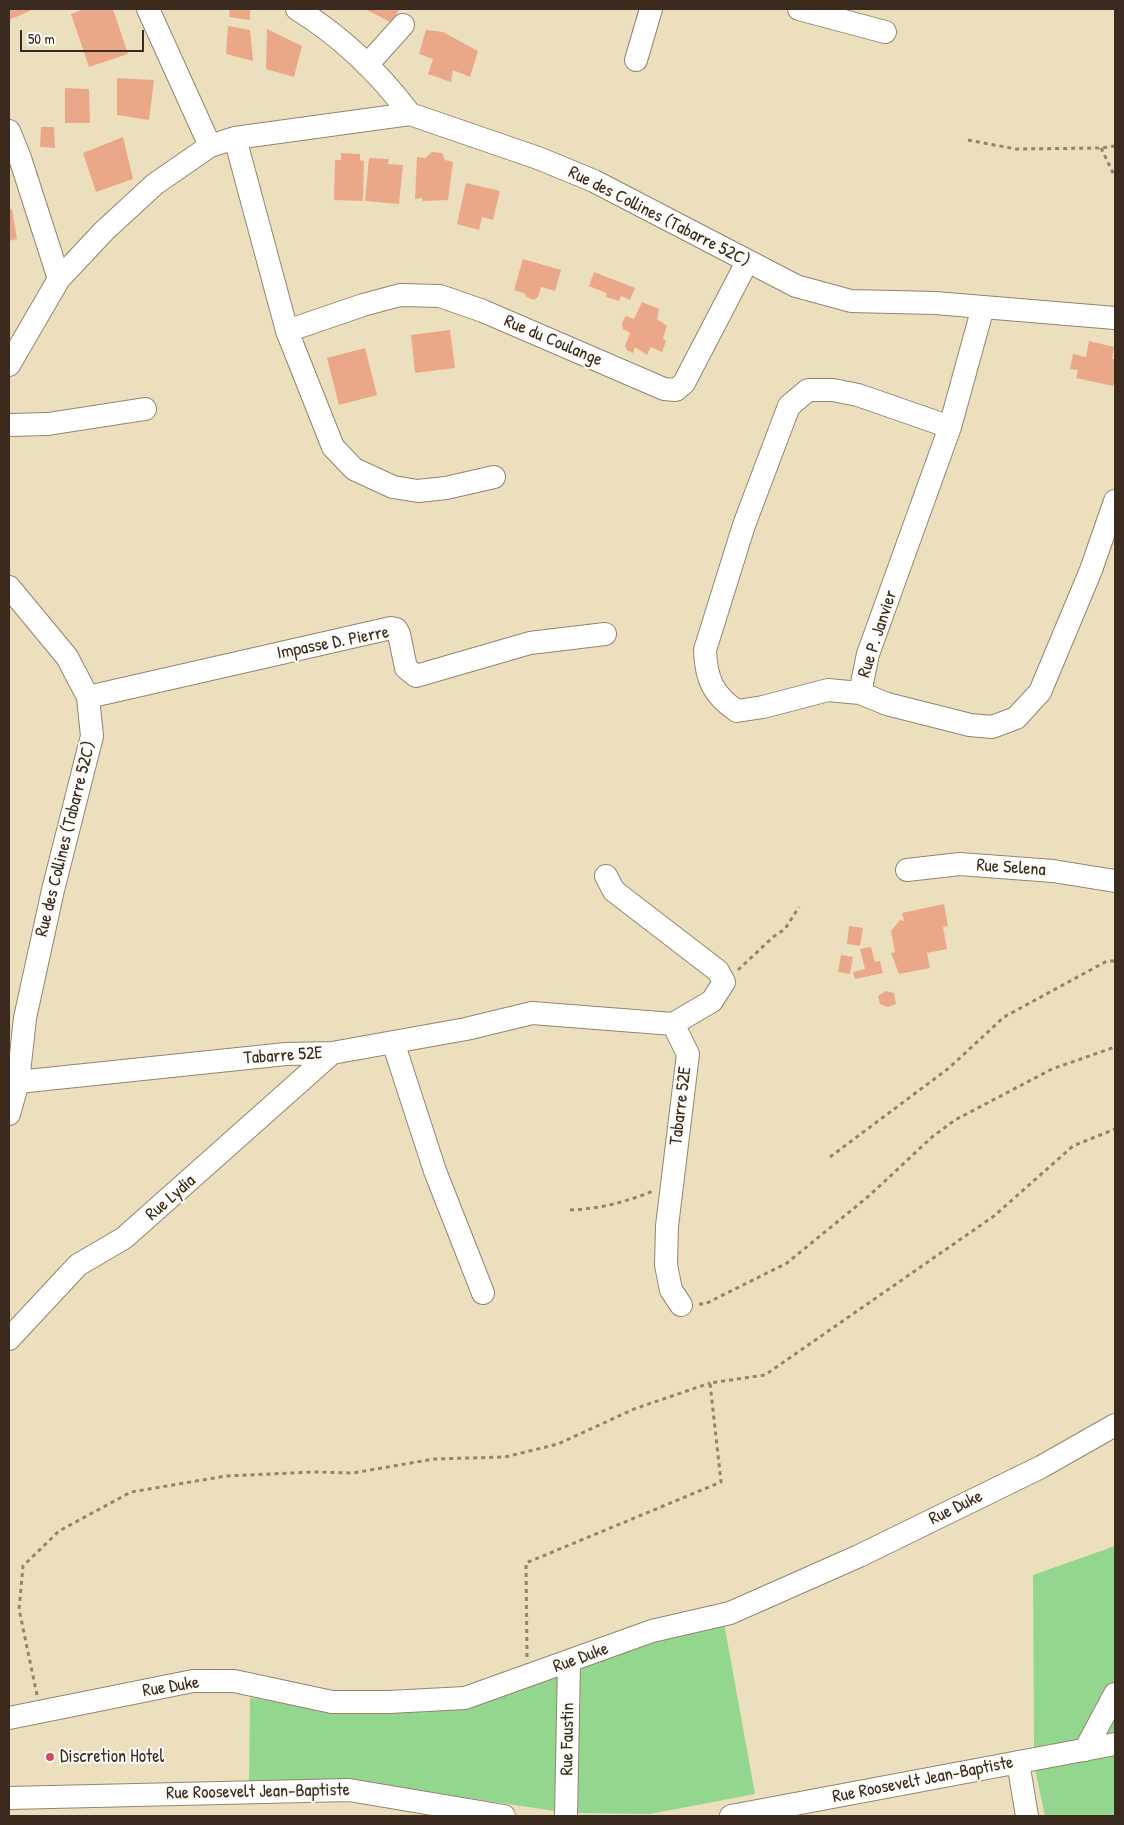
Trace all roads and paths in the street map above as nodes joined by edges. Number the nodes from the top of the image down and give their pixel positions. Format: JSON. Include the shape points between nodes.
{"nodes":[{"id":1,"x":148,"y":9,"type":"edge"},
{"id":2,"x":297,"y":9,"type":"edge"},
{"id":3,"x":650,"y":9,"type":"edge"},
{"id":4,"x":799,"y":9,"type":"edge"},
{"id":5,"x":403,"y":25,"type":"dead end"},
{"id":6,"x":885,"y":32,"type":"dead end"},
{"id":7,"x":636,"y":60,"type":"dead end"},
{"id":8,"x":367,"y":65,"type":"junction"},
{"id":9,"x":410,"y":114,"type":"junction"},
{"id":10,"x":9,"y":131,"type":"edge"},
{"id":11,"x":236,"y":138,"type":"junction"},
{"id":12,"x":968,"y":140,"type":"dead end"},
{"id":13,"x":210,"y":146,"type":"junction"},
{"id":14,"x":1115,"y":146,"type":"edge"},
{"id":15,"x":1102,"y":148,"type":"junction"},
{"id":16,"x":14,"y":159,"type":"edge"},
{"id":17,"x":1115,"y":177,"type":"edge"},
{"id":18,"x":747,"y":262,"type":"junction"},
{"id":19,"x":59,"y":279,"type":"junction"},
{"id":20,"x":983,"y":307,"type":"junction"},
{"id":21,"x":1115,"y":318,"type":"edge"},
{"id":22,"x":287,"y":331,"type":"junction"},
{"id":23,"x":9,"y":365,"type":"edge"},
{"id":24,"x":145,"y":409,"type":"dead end"},
{"id":25,"x":9,"y":425,"type":"edge"},
{"id":26,"x":950,"y":427,"type":"junction"},
{"id":27,"x":494,"y":477,"type":"dead end"},
{"id":28,"x":1115,"y":501,"type":"edge"},
{"id":29,"x":9,"y":587,"type":"edge"},
{"id":30,"x":605,"y":634,"type":"dead end"},
{"id":31,"x":860,"y":693,"type":"junction"},
{"id":32,"x":88,"y":697,"type":"junction"},
{"id":33,"x":907,"y":870,"type":"dead end"},
{"id":34,"x":606,"y":876,"type":"dead end"},
{"id":35,"x":1115,"y":881,"type":"edge"},
{"id":36,"x":800,"y":907,"type":"dead end"},
{"id":37,"x":1115,"y":960,"type":"edge"},
{"id":38,"x":724,"y":982,"type":"junction"},
{"id":39,"x":673,"y":1024,"type":"junction"},
{"id":40,"x":393,"y":1042,"type":"junction"},
{"id":41,"x":1115,"y":1047,"type":"edge"},
{"id":42,"x":332,"y":1052,"type":"junction"},
{"id":43,"x":18,"y":1082,"type":"junction"},
{"id":44,"x":9,"y":1114,"type":"edge"},
{"id":45,"x":1115,"y":1129,"type":"edge"},
{"id":46,"x":830,"y":1157,"type":"dead end"},
{"id":47,"x":672,"y":1183,"type":"junction"},
{"id":48,"x":570,"y":1210,"type":"dead end"},
{"id":49,"x":483,"y":1293,"type":"dead end"},
{"id":50,"x":681,"y":1304,"type":"joint"},
{"id":51,"x":9,"y":1339,"type":"edge"},
{"id":52,"x":710,"y":1383,"type":"junction"},
{"id":53,"x":1115,"y":1425,"type":"edge"},
{"id":54,"x":569,"y":1662,"type":"junction"},
{"id":55,"x":527,"y":1677,"type":"junction"},
{"id":56,"x":1115,"y":1694,"type":"edge"},
{"id":57,"x":41,"y":1712,"type":"junction"},
{"id":58,"x":9,"y":1718,"type":"edge"},
{"id":59,"x":1115,"y":1744,"type":"edge"},
{"id":60,"x":1085,"y":1750,"type":"junction"},
{"id":61,"x":1018,"y":1762,"type":"junction"},
{"id":62,"x":9,"y":1798,"type":"edge"},
{"id":63,"x":30,"y":1807,"type":"edge"},
{"id":64,"x":784,"y":1811,"type":"edge"},
{"id":65,"x":504,"y":1816,"type":"edge"},
{"id":66,"x":566,"y":1816,"type":"edge"},
{"id":67,"x":731,"y":1816,"type":"edge"},
{"id":68,"x":1027,"y":1816,"type":"edge"}],
"edges":[{"from":1,"to":13,"type":"street"},
{"from":2,"to":8,"type":"street","via":[[321,24]]},
{"from":3,"to":7,"type":"street"},
{"from":4,"to":6,"type":"street"},
{"from":5,"to":8,"type":"street"},
{"from":8,"to":9,"type":"street","via":[[390,87]]},
{"from":9,"to":11,"type":"street","name":"Rue des Collines (Tabarre 52C)"},
{"from":9,"to":18,"type":"street","name":"Rue des Collines (Tabarre 52C)","via":[[594,181]]},
{"from":10,"to":16,"type":"street"},
{"from":11,"to":13,"type":"street","name":"Rue des Collines (Tabarre 52C)"},
{"from":11,"to":22,"type":"street"},
{"from":12,"to":15,"type":"path","via":[[1016,149]]},
{"from":13,"to":19,"type":"street","name":"Rue des Collines (Tabarre 52C)","via":[[154,184]]},
{"from":14,"to":15,"type":"path"},
{"from":15,"to":17,"type":"path"},
{"from":16,"to":19,"type":"street"},
{"from":18,"to":20,"type":"street","name":"Rue des Collines (Tabarre 52C)","via":[[796,286],[850,301]]},
{"from":18,"to":22,"type":"street","name":"Rue du Coulange","via":[[684,382],[676,390],[664,389],[483,311],[440,296],[400,295]]},
{"from":19,"to":23,"type":"street","name":"Rue des Collines (Tabarre 52C)"},
{"from":20,"to":21,"type":"street","name":"Rue des Collines (Tabarre 52C)"},
{"from":20,"to":26,"type":"street","name":"Rue P. Janvier"},
{"from":22,"to":27,"type":"street","via":[[333,447],[354,469],[393,487],[418,491]]},
{"from":24,"to":25,"type":"street","via":[[48,424]]},
{"from":26,"to":31,"type":"street","name":"Rue P. Janvier","via":[[868,654]]},
{"from":26,"to":31,"type":"street","via":[[858,395],[808,390],[789,406],[744,525],[705,650],[710,682],[721,700],[737,711],[828,690]]},
{"from":28,"to":31,"type":"street","name":"Rue P. Janvier","via":[[1091,570],[1040,692],[1016,718],[992,727],[970,725],[887,704]]},
{"from":29,"to":32,"type":"street","name":"Rue des Collines (Tabarre 52C)","via":[[67,657]]},
{"from":30,"to":32,"type":"street","name":"Impasse D. Pierre","via":[[530,643],[416,676],[406,668],[399,634],[391,628]]},
{"from":32,"to":43,"type":"street","name":"Rue des Collines (Tabarre 52C)","via":[[92,736],[25,1018]]},
{"from":33,"to":35,"type":"street","name":"Rue Selena","via":[[960,864],[1053,871]]},
{"from":34,"to":38,"type":"street","via":[[614,891],[718,971]]},
{"from":36,"to":38,"type":"path","via":[[785,929],[773,936]]},
{"from":37,"to":46,"type":"path","via":[[1107,961],[1004,1017],[949,1068]]},
{"from":38,"to":39,"type":"street","via":[[712,1001]]},
{"from":39,"to":40,"type":"street","name":"Tabarre 52E","via":[[532,1013]]},
{"from":39,"to":47,"type":"street","name":"Tabarre 52E","via":[[688,1054]]},
{"from":40,"to":42,"type":"street","name":"Tabarre 52E"},
{"from":40,"to":49,"type":"street","via":[[435,1171]]},
{"from":41,"to":50,"type":"path","via":[[1052,1069],[955,1120],[787,1263],[706,1304]]},
{"from":42,"to":43,"type":"street","name":"Tabarre 52E"},
{"from":42,"to":51,"type":"street","name":"Rue Lydia","via":[[124,1238],[78,1265]]},
{"from":43,"to":44,"type":"street","name":"Rue des Collines (Tabarre 52C)"},
{"from":45,"to":52,"type":"path","via":[[1073,1146],[994,1216],[765,1375]]},
{"from":47,"to":48,"type":"path","via":[[631,1200],[590,1210]]},
{"from":47,"to":50,"type":"street","name":"Tabarre 52E","via":[[666,1265],[671,1290]]},
{"from":52,"to":55,"type":"path","via":[[721,1482],[526,1563]]},
{"from":52,"to":57,"type":"path","via":[[634,1409],[558,1444],[505,1457],[434,1459],[353,1473],[226,1476],[131,1492],[59,1531],[23,1566],[18,1609]]},
{"from":53,"to":54,"type":"street","name":"Rue Duke","via":[[1041,1467],[859,1556],[730,1613],[652,1631]]},
{"from":54,"to":55,"type":"street","name":"Rue Duke"},
{"from":54,"to":66,"type":"street","name":"Rue Faustin"},
{"from":55,"to":57,"type":"street","name":"Rue Duke","via":[[465,1698],[389,1702],[332,1702],[234,1681],[194,1681]]},
{"from":56,"to":60,"type":"street"},
{"from":57,"to":58,"type":"street","name":"Rue Duke"},
{"from":59,"to":60,"type":"street","name":"Rue Roosevelt Jean-Baptiste"},
{"from":60,"to":61,"type":"street","name":"Rue Roosevelt Jean-Baptiste"},
{"from":61,"to":64,"type":"street","name":"Rue Roosevelt Jean-Baptiste"},
{"from":61,"to":68,"type":"street"},
{"from":62,"to":63,"type":"street","name":"Rue Roosevelt Jean-Baptiste"},
{"from":63,"to":65,"type":"street","name":"Rue Roosevelt Jean-Baptiste","via":[[349,1790]]},
{"from":64,"to":67,"type":"street","name":"Rue Roosevelt Jean-Baptiste"}]}
